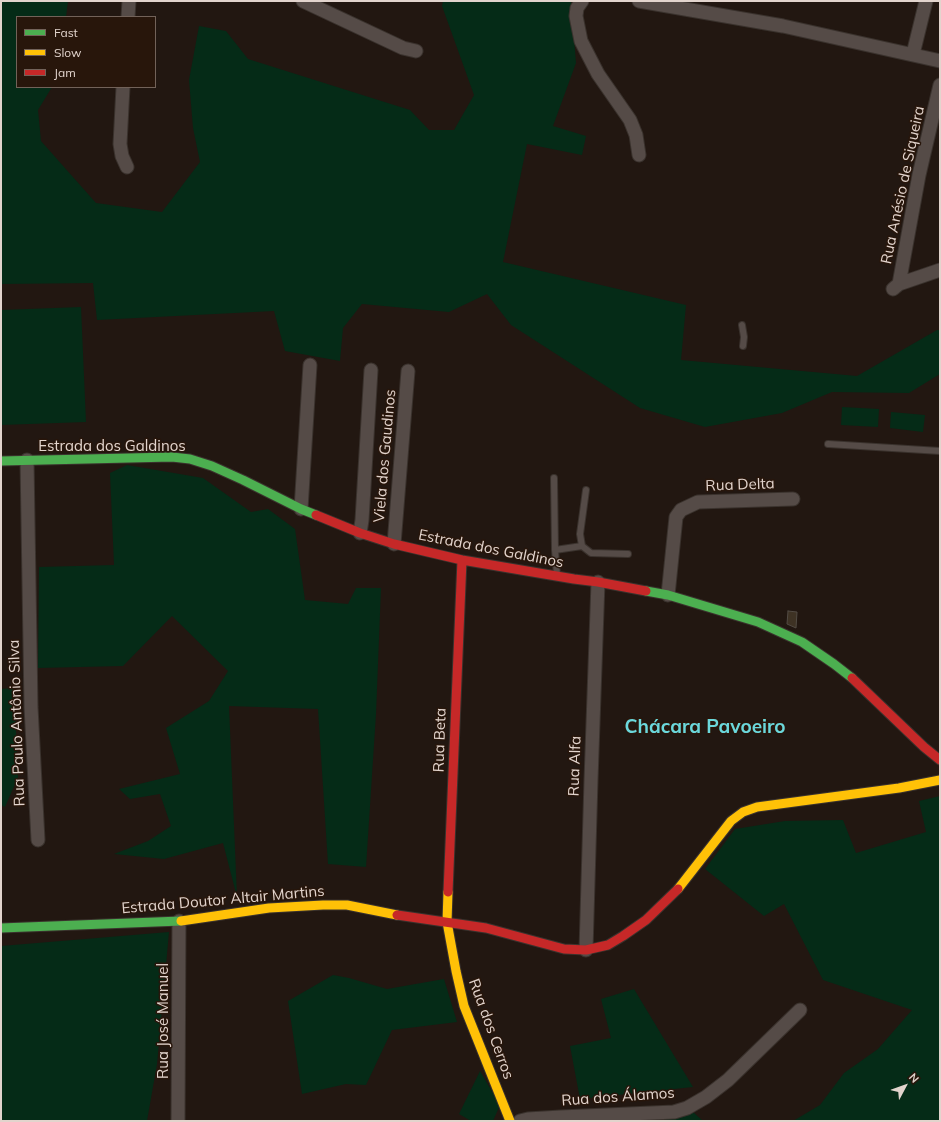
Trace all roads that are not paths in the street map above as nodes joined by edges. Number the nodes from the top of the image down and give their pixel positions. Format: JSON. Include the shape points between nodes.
{"nodes":[{"id":1,"x":129,"y":1,"type":"edge"},
{"id":2,"x":303,"y":1,"type":"edge"},
{"id":3,"x":582,"y":1,"type":"edge"},
{"id":4,"x":639,"y":1,"type":"edge"},
{"id":5,"x":926,"y":1,"type":"edge"},
{"id":6,"x":128,"y":16,"type":"edge"},
{"id":7,"x":416,"y":51,"type":"dead end"},
{"id":8,"x":913,"y":54,"type":"junction"},
{"id":9,"x":940,"y":60,"type":"edge"},
{"id":10,"x":940,"y":85,"type":"edge"},
{"id":11,"x":123,"y":88,"type":"edge"},
{"id":12,"x":639,"y":154,"type":"dead end"},
{"id":13,"x":127,"y":167,"type":"dead end"},
{"id":14,"x":940,"y":270,"type":"edge"},
{"id":15,"x":742,"y":325,"type":"dead end"},
{"id":16,"x":743,"y":346,"type":"dead end"},
{"id":17,"x":310,"y":365,"type":"dead end"},
{"id":18,"x":371,"y":370,"type":"dead end"},
{"id":19,"x":408,"y":370,"type":"dead end"},
{"id":20,"x":828,"y":444,"type":"dead end"},
{"id":21,"x":940,"y":451,"type":"edge"},
{"id":22,"x":27,"y":460,"type":"junction"},
{"id":23,"x":1,"y":461,"type":"edge"},
{"id":24,"x":554,"y":478,"type":"dead end"},
{"id":25,"x":586,"y":490,"type":"dead end"},
{"id":26,"x":793,"y":498,"type":"dead end"},
{"id":27,"x":301,"y":509,"type":"junction"},
{"id":28,"x":360,"y":533,"type":"junction"},
{"id":29,"x":394,"y":544,"type":"junction"},
{"id":30,"x":582,"y":546,"type":"junction"},
{"id":31,"x":555,"y":550,"type":"junction"},
{"id":32,"x":628,"y":554,"type":"dead end"},
{"id":33,"x":462,"y":560,"type":"junction"},
{"id":34,"x":557,"y":576,"type":"junction"},
{"id":35,"x":598,"y":582,"type":"junction"},
{"id":36,"x":668,"y":595,"type":"junction"},
{"id":37,"x":940,"y":760,"type":"edge"},
{"id":38,"x":940,"y":780,"type":"edge"},
{"id":39,"x":38,"y":840,"type":"dead end"},
{"id":40,"x":179,"y":921,"type":"junction"},
{"id":41,"x":447,"y":922,"type":"junction"},
{"id":42,"x":1,"y":928,"type":"edge"},
{"id":43,"x":586,"y":950,"type":"junction"},
{"id":44,"x":800,"y":1010,"type":"dead end"},
{"id":45,"x":178,"y":1121,"type":"edge"},
{"id":46,"x":510,"y":1121,"type":"edge"},
{"id":47,"x":520,"y":1121,"type":"edge"}],
"edges":[{"from":1,"to":6,"type":"street"},
{"from":2,"to":7,"type":"street","via":[[403,48]]},
{"from":3,"to":12,"type":"street","via":[[577,8],[576,16],[581,41],[598,74],[630,120]]},
{"from":4,"to":8,"type":"street","via":[[783,26]]},
{"from":5,"to":8,"type":"street"},
{"from":8,"to":9,"type":"street"},
{"from":10,"to":14,"type":"street","name":"Rua Anésio de Siqueira","via":[[896,286]]},
{"from":11,"to":13,"type":"street","via":[[120,144]]},
{"from":15,"to":16,"type":"lane"},
{"from":17,"to":27,"type":"street"},
{"from":18,"to":28,"type":"street"},
{"from":19,"to":29,"type":"street","name":"Viela dos Gaudinos"},
{"from":20,"to":21,"type":"lane"},
{"from":22,"to":23,"type":"street","name":"Estrada dos Galdinos"},
{"from":22,"to":27,"type":"street","name":"Estrada dos Galdinos","via":[[172,457],[190,459],[212,466]]},
{"from":22,"to":39,"type":"street","name":"Rua Paulo Antônio Silva","via":[[31,707]]},
{"from":24,"to":31,"type":"lane"},
{"from":25,"to":30,"type":"lane","via":[[580,534]]},
{"from":26,"to":36,"type":"street","name":"Rua Delta","via":[[698,502],[680,510],[676,517]]},
{"from":27,"to":28,"type":"street","name":"Estrada dos Galdinos"},
{"from":28,"to":29,"type":"street","name":"Estrada dos Galdinos"},
{"from":29,"to":33,"type":"street","name":"Estrada dos Galdinos"},
{"from":30,"to":31,"type":"lane"},
{"from":30,"to":32,"type":"lane","via":[[591,553]]},
{"from":31,"to":34,"type":"lane"},
{"from":33,"to":34,"type":"street","name":"Estrada dos Galdinos"},
{"from":33,"to":41,"type":"street","name":"Rua Beta"},
{"from":34,"to":35,"type":"street","name":"Estrada dos Galdinos"},
{"from":35,"to":36,"type":"street","name":"Estrada dos Galdinos"},
{"from":35,"to":43,"type":"street","name":"Rua Alfa"},
{"from":36,"to":37,"type":"street","name":"Estrada dos Galdinos","via":[[758,622],[802,642],[857,682]]},
{"from":38,"to":43,"type":"street","name":"Estrada Doutor Altair Martins","via":[[757,807],[743,812],[731,821],[676,891],[646,920],[608,945]]},
{"from":40,"to":41,"type":"street","name":"Estrada Doutor Altair Martins","via":[[269,908],[347,905]]},
{"from":40,"to":42,"type":"street","name":"Estrada Doutor Altair Martins"},
{"from":40,"to":45,"type":"street","name":"Rua José Manuel"},
{"from":41,"to":43,"type":"street","name":"Estrada Doutor Altair Martins","via":[[486,928],[564,949]]},
{"from":41,"to":46,"type":"street","name":"Rua dos Cerros","via":[[464,1006]]},
{"from":44,"to":47,"type":"street","name":"Rua dos Álamos","via":[[728,1080],[687,1108],[674,1112]]}]}
